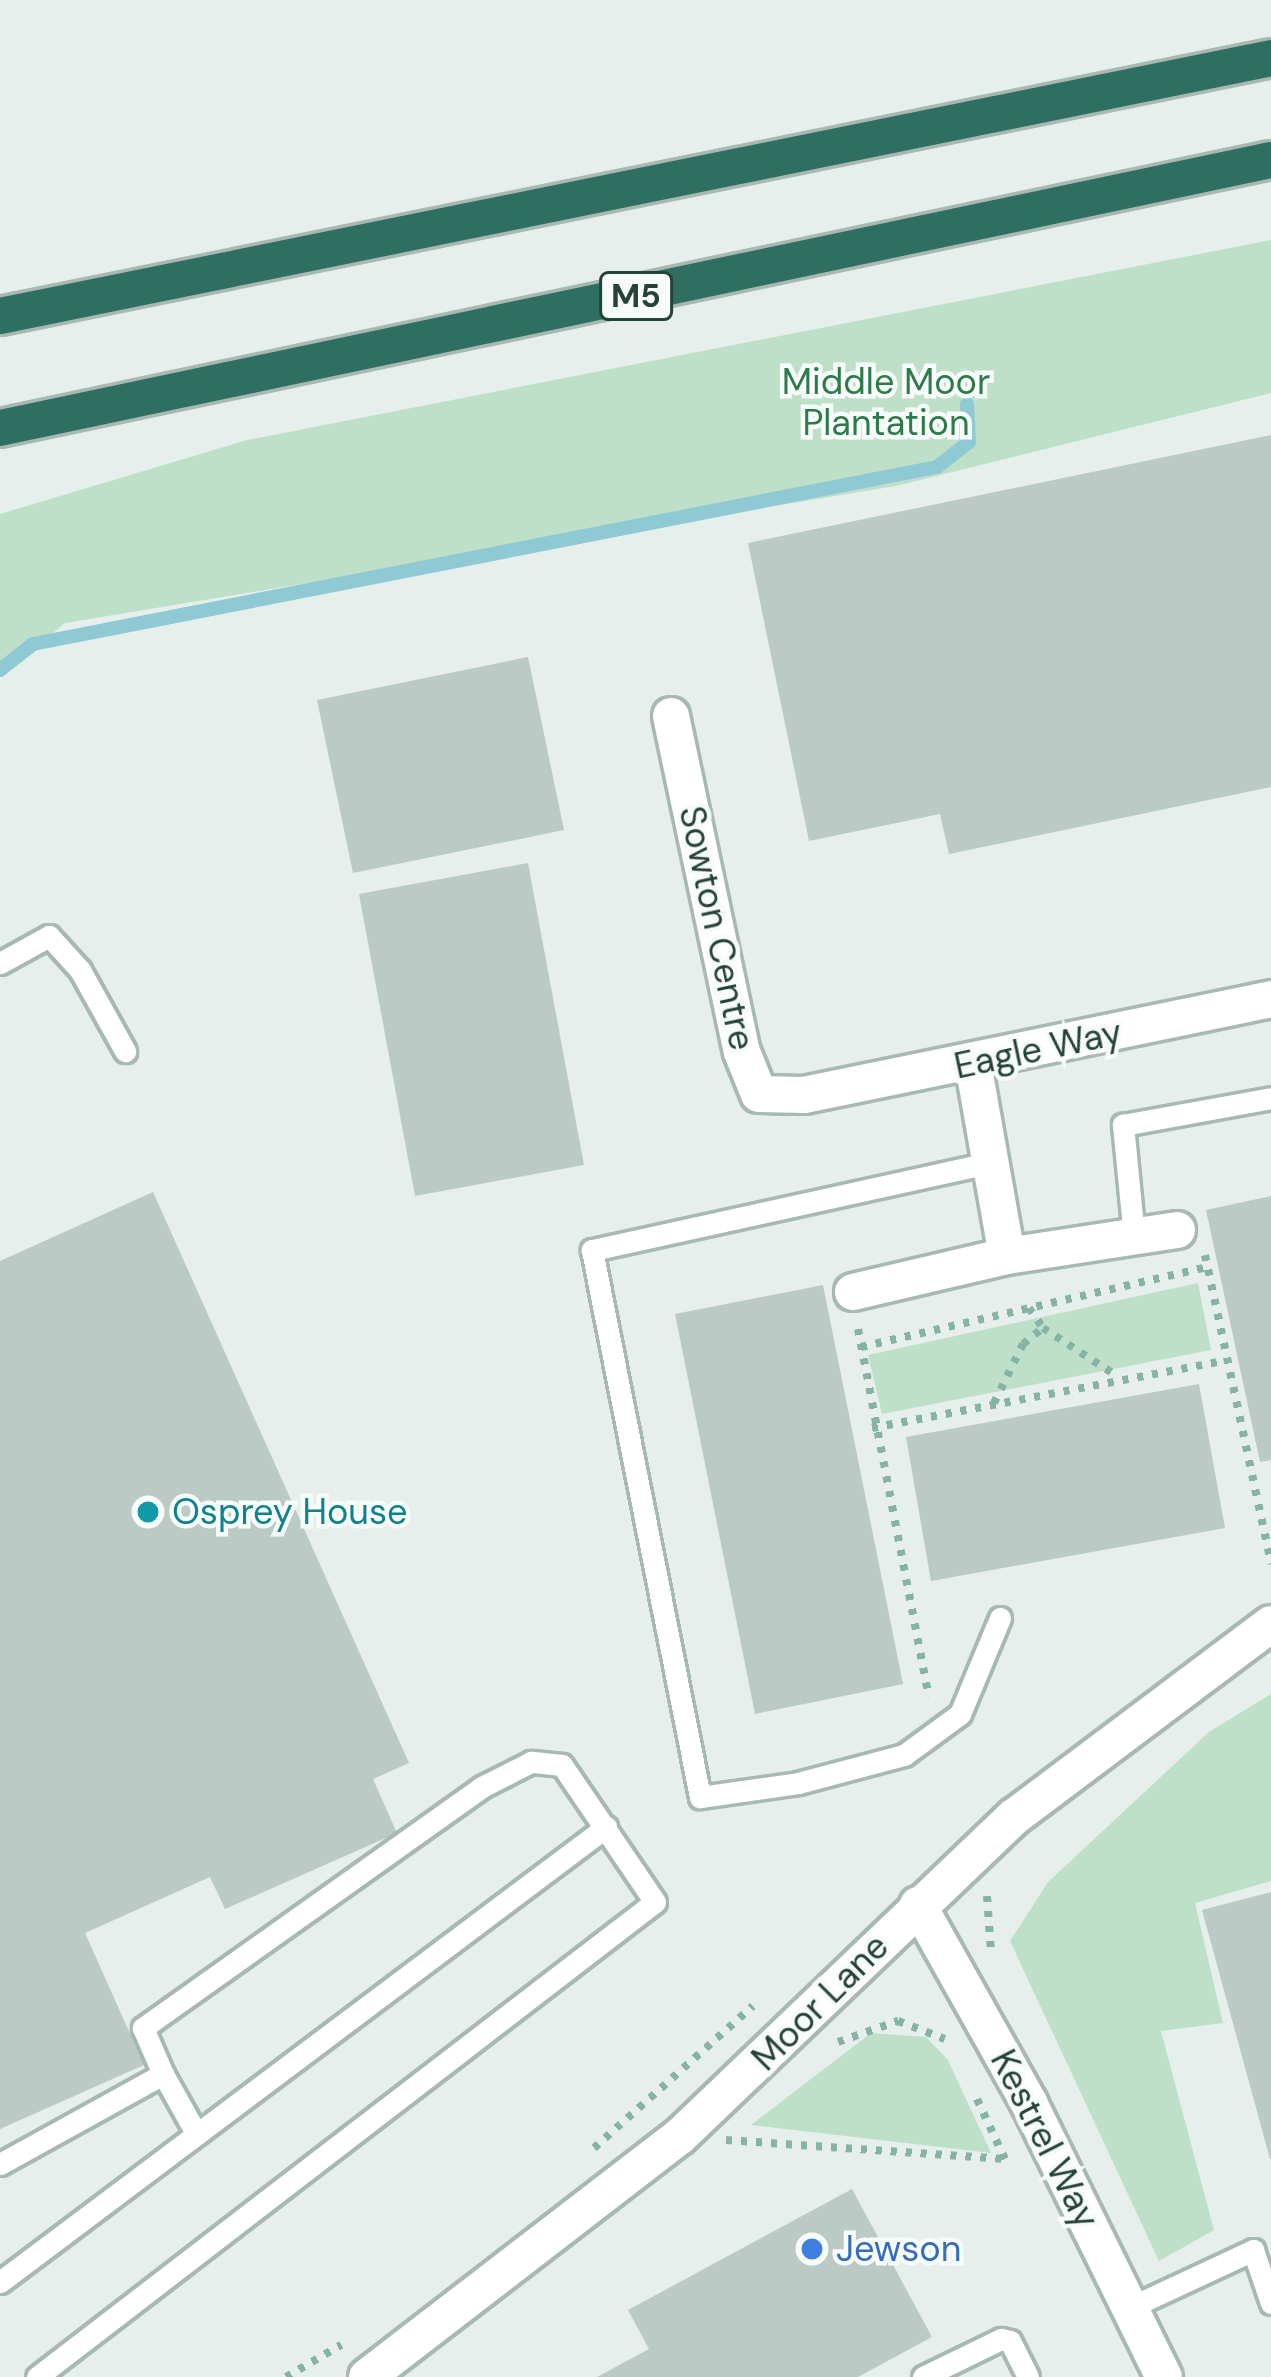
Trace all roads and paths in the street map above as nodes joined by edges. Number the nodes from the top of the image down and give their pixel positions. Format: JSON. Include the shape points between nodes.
{"nodes":[{"id":1,"x":1271,"y":58,"type":"edge"},
{"id":2,"x":1271,"y":160,"type":"edge"},
{"id":3,"x":0,"y":316,"type":"edge"},
{"id":4,"x":0,"y":428,"type":"edge"},
{"id":5,"x":671,"y":716,"type":"dead end"},
{"id":6,"x":0,"y":963,"type":"edge"},
{"id":7,"x":1271,"y":999,"type":"edge"},
{"id":8,"x":125,"y":1052,"type":"dead end"},
{"id":9,"x":973,"y":1063,"type":"junction"},
{"id":10,"x":804,"y":1095,"type":"joint"},
{"id":11,"x":1271,"y":1098,"type":"edge"},
{"id":12,"x":993,"y":1162,"type":"junction"},
{"id":13,"x":1177,"y":1230,"type":"joint"},
{"id":14,"x":1134,"y":1237,"type":"junction"},
{"id":15,"x":1007,"y":1256,"type":"junction"},
{"id":16,"x":1208,"y":1268,"type":"junction"},
{"id":17,"x":853,"y":1292,"type":"joint"},
{"id":18,"x":1029,"y":1308,"type":"junction"},
{"id":19,"x":1042,"y":1328,"type":"junction"},
{"id":20,"x":861,"y":1347,"type":"junction"},
{"id":21,"x":1224,"y":1361,"type":"junction"},
{"id":22,"x":1119,"y":1378,"type":"junction"},
{"id":23,"x":994,"y":1403,"type":"junction"},
{"id":24,"x":872,"y":1428,"type":"junction"},
{"id":25,"x":1271,"y":1564,"type":"edge"},
{"id":26,"x":1000,"y":1618,"type":"dead end"},
{"id":27,"x":1271,"y":1624,"type":"edge"},
{"id":28,"x":935,"y":1733,"type":"junction"},
{"id":29,"x":606,"y":1827,"type":"junction"},
{"id":30,"x":1000,"y":1877,"type":"dead end"},
{"id":31,"x":918,"y":1905,"type":"junction"},
{"id":32,"x":998,"y":1966,"type":"dead end"},
{"id":33,"x":832,"y":2045,"type":"dead end"},
{"id":34,"x":950,"y":2047,"type":"dead end"},
{"id":35,"x":965,"y":2072,"type":"dead end"},
{"id":36,"x":163,"y":2074,"type":"junction"},
{"id":37,"x":739,"y":2126,"type":"dead end"},
{"id":38,"x":196,"y":2133,"type":"junction"},
{"id":39,"x":725,"y":2139,"type":"junction"},
{"id":40,"x":707,"y":2155,"type":"dead end"},
{"id":41,"x":0,"y":2164,"type":"edge"},
{"id":42,"x":0,"y":2282,"type":"edge"},
{"id":43,"x":1271,"y":2302,"type":"edge"},
{"id":44,"x":1131,"y":2308,"type":"junction"},
{"id":45,"x":37,"y":2377,"type":"edge"},
{"id":46,"x":367,"y":2377,"type":"edge"},
{"id":47,"x":923,"y":2377,"type":"edge"},
{"id":48,"x":1028,"y":2377,"type":"edge"},
{"id":49,"x":1165,"y":2377,"type":"edge"}],
"edges":[{"from":1,"to":3,"type":"highway"},
{"from":2,"to":4,"type":"highway","number":"M5"},
{"from":5,"to":10,"type":"street","name":"Sowton Centre","via":[[742,1052],[759,1094]]},
{"from":6,"to":8,"type":"lane","via":[[50,936],[80,970]]},
{"from":7,"to":9,"type":"street","name":"Eagle Way"},
{"from":9,"to":10,"type":"street","name":"Eagle Way"},
{"from":9,"to":12,"type":"street"},
{"from":11,"to":14,"type":"lane","via":[[1123,1125]]},
{"from":12,"to":15,"type":"street"},
{"from":12,"to":28,"type":"lane","via":[[592,1250],[700,1797],[798,1783],[904,1755]]},
{"from":13,"to":14,"type":"street"},
{"from":13,"to":16,"type":"path","via":[[1200,1226]]},
{"from":14,"to":15,"type":"street"},
{"from":15,"to":17,"type":"street"},
{"from":16,"to":18,"type":"path"},
{"from":16,"to":21,"type":"path"},
{"from":17,"to":20,"type":"path"},
{"from":18,"to":19,"type":"path"},
{"from":18,"to":20,"type":"path"},
{"from":19,"to":22,"type":"path"},
{"from":19,"to":23,"type":"path","via":[[1023,1344]]},
{"from":20,"to":24,"type":"path"},
{"from":21,"to":22,"type":"path"},
{"from":21,"to":25,"type":"path"},
{"from":22,"to":23,"type":"path"},
{"from":23,"to":24,"type":"path"},
{"from":24,"to":28,"type":"path"},
{"from":26,"to":28,"type":"lane","via":[[960,1714]]},
{"from":27,"to":31,"type":"street","name":"Moor Lane","via":[[1118,1734]]},
{"from":29,"to":36,"type":"lane","via":[[562,1765],[531,1762],[482,1787],[142,2028]]},
{"from":29,"to":38,"type":"lane"},
{"from":29,"to":45,"type":"lane","via":[[656,1902]]},
{"from":30,"to":32,"type":"path","via":[[985,1913]]},
{"from":31,"to":44,"type":"street","name":"Kestrel Way"},
{"from":31,"to":46,"type":"street","name":"Moor Lane","via":[[680,2136]]},
{"from":33,"to":34,"type":"path","via":[[868,2025],[898,2021],[943,2035]]},
{"from":35,"to":39,"type":"path","via":[[1005,2159]]},
{"from":36,"to":38,"type":"lane"},
{"from":36,"to":41,"type":"lane"},
{"from":37,"to":39,"type":"path"},
{"from":38,"to":42,"type":"lane"},
{"from":39,"to":40,"type":"path"},
{"from":43,"to":44,"type":"lane","via":[[1253,2250]]},
{"from":44,"to":49,"type":"street","name":"Kestrel Way"},
{"from":47,"to":48,"type":"lane","via":[[1001,2339],[1010,2341]]}]}
